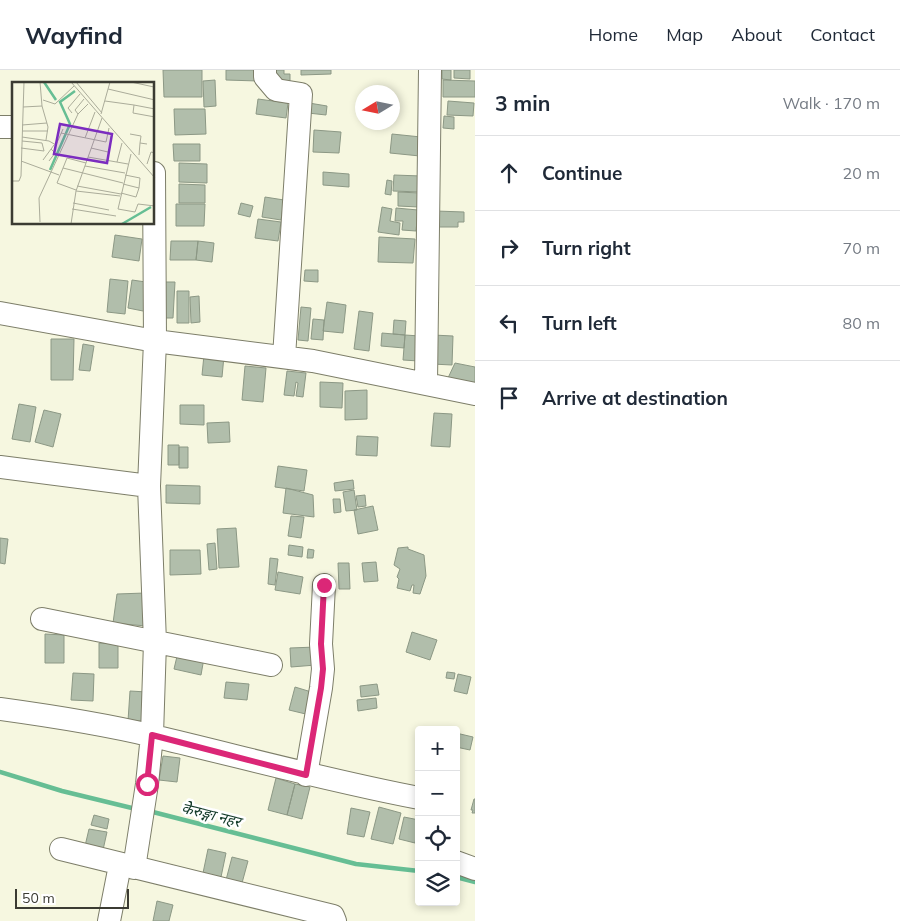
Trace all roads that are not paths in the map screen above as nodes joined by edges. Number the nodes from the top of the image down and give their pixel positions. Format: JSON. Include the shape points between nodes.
{"nodes":[{"id":1,"x":265,"y":70,"type":"edge"},
{"id":2,"x":430,"y":70,"type":"edge"},
{"id":3,"x":154,"y":225,"type":"edge"},
{"id":4,"x":0,"y":313,"type":"edge"},
{"id":5,"x":155,"y":341,"type":"junction"},
{"id":6,"x":284,"y":357,"type":"junction"},
{"id":7,"x":426,"y":383,"type":"junction"},
{"id":8,"x":475,"y":394,"type":"edge"},
{"id":9,"x":0,"y":467,"type":"edge"},
{"id":10,"x":149,"y":486,"type":"junction"},
{"id":11,"x":324,"y":585,"type":"dead end"},
{"id":12,"x":42,"y":619,"type":"dead end"},
{"id":13,"x":156,"y":642,"type":"junction"},
{"id":14,"x":271,"y":664,"type":"dead end"},
{"id":15,"x":0,"y":709,"type":"edge"},
{"id":16,"x":152,"y":735,"type":"junction"},
{"id":17,"x":306,"y":775,"type":"junction"},
{"id":18,"x":415,"y":797,"type":"edge"},
{"id":19,"x":61,"y":849,"type":"dead end"},
{"id":20,"x":460,"y":863,"type":"edge"},
{"id":21,"x":127,"y":867,"type":"junction"},
{"id":22,"x":475,"y":869,"type":"edge"},
{"id":23,"x":109,"y":921,"type":"edge"},
{"id":24,"x":335,"y":921,"type":"edge"}],
"edges":[{"from":1,"to":6,"type":"street","via":[[265,77],[276,90],[301,94]]},
{"from":2,"to":7,"type":"street"},
{"from":3,"to":5,"type":"street"},
{"from":4,"to":5,"type":"street"},
{"from":5,"to":6,"type":"street"},
{"from":5,"to":10,"type":"street"},
{"from":6,"to":7,"type":"street"},
{"from":7,"to":8,"type":"street"},
{"from":9,"to":10,"type":"street"},
{"from":10,"to":13,"type":"street"},
{"from":11,"to":17,"type":"street","via":[[323,669]]},
{"from":12,"to":13,"type":"street"},
{"from":13,"to":14,"type":"street"},
{"from":13,"to":16,"type":"street"},
{"from":15,"to":16,"type":"street"},
{"from":16,"to":17,"type":"street"},
{"from":16,"to":21,"type":"street","via":[[142,817]]},
{"from":17,"to":18,"type":"street"},
{"from":19,"to":21,"type":"street"},
{"from":20,"to":22,"type":"street"},
{"from":21,"to":23,"type":"street"},
{"from":21,"to":24,"type":"street","via":[[333,916]]}]}
